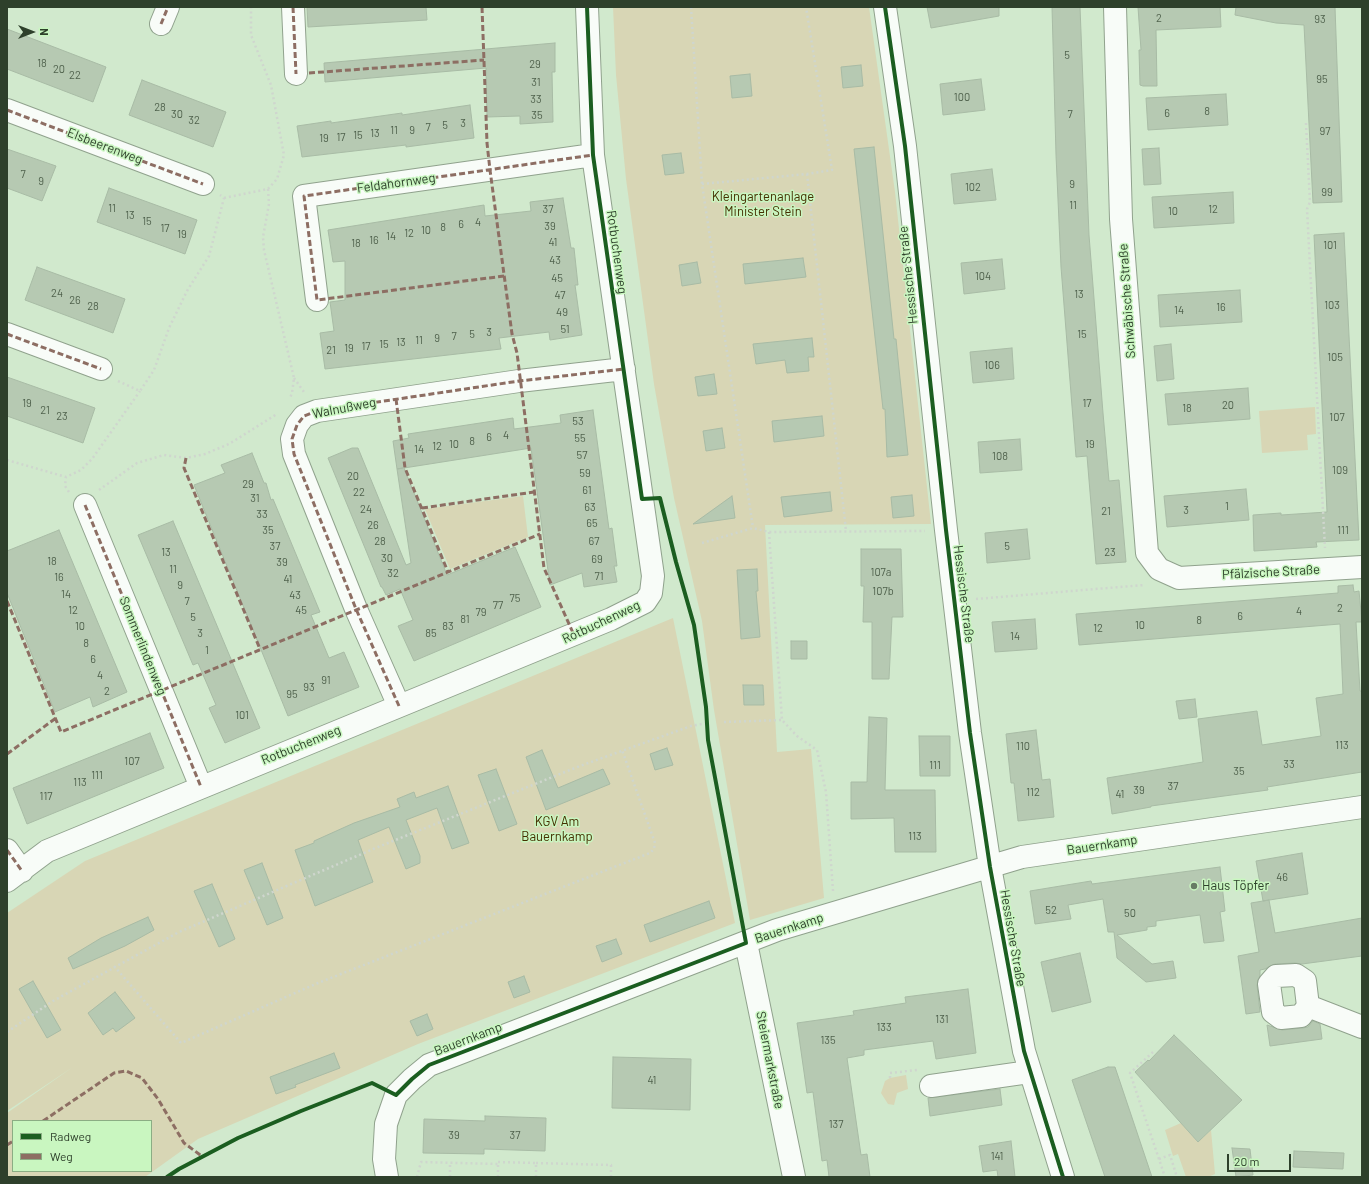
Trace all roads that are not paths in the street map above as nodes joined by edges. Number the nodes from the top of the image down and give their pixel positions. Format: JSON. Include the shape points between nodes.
{"nodes":[{"id":1,"x":293,"y":7,"type":"edge"},
{"id":2,"x":587,"y":7,"type":"edge"},
{"id":3,"x":885,"y":7,"type":"edge"},
{"id":4,"x":1114,"y":7,"type":"edge"},
{"id":5,"x":296,"y":74,"type":"dead end"},
{"id":6,"x":7,"y":110,"type":"edge"},
{"id":7,"x":593,"y":155,"type":"junction"},
{"id":8,"x":203,"y":184,"type":"road end"},
{"id":9,"x":316,"y":300,"type":"dead end"},
{"id":10,"x":7,"y":334,"type":"edge"},
{"id":11,"x":624,"y":369,"type":"junction"},
{"id":12,"x":100,"y":370,"type":"road end"},
{"id":13,"x":91,"y":499,"type":"road end"},
{"id":14,"x":1362,"y":567,"type":"edge"},
{"id":15,"x":1179,"y":578,"type":"joint"},
{"id":16,"x":399,"y":706,"type":"junction"},
{"id":17,"x":200,"y":787,"type":"junction"},
{"id":18,"x":1362,"y":807,"type":"edge"},
{"id":19,"x":7,"y":850,"type":"edge"},
{"id":20,"x":990,"y":867,"type":"junction"},
{"id":21,"x":15,"y":876,"type":"edge"},
{"id":22,"x":746,"y":943,"type":"junction"},
{"id":23,"x":1308,"y":1006,"type":"dead end"},
{"id":24,"x":1362,"y":1027,"type":"edge"},
{"id":25,"x":1029,"y":1072,"type":"junction"},
{"id":26,"x":931,"y":1086,"type":"dead end"},
{"id":27,"x":386,"y":1177,"type":"edge"},
{"id":28,"x":794,"y":1177,"type":"edge"},
{"id":29,"x":1063,"y":1177,"type":"edge"}],
"edges":[{"from":1,"to":5,"type":"street"},
{"from":2,"to":7,"type":"street","name":"Rotbuchenweg"},
{"from":3,"to":20,"type":"street","name":"Hessische Straße","via":[[905,146],[970,733]]},
{"from":4,"to":15,"type":"street","name":"Schwäbische Straße","via":[[1121,219],[1147,553],[1159,569]]},
{"from":6,"to":8,"type":"street","name":"Elsbeerenweg"},
{"from":7,"to":9,"type":"street","name":"Feldahornweg","via":[[304,196]]},
{"from":7,"to":11,"type":"street","name":"Rotbuchenweg"},
{"from":10,"to":12,"type":"street"},
{"from":11,"to":16,"type":"street","name":"Rotbuchenweg","via":[[653,576],[651,593],[644,602],[611,619]]},
{"from":11,"to":16,"type":"street","name":"Walnußweg","via":[[519,381],[317,411],[304,416],[297,425],[292,439],[294,454],[356,609]]},
{"from":13,"to":17,"type":"street","name":"Sommerlindenweg"},
{"from":14,"to":15,"type":"street","name":"Pfälzische Straße"},
{"from":16,"to":17,"type":"street","name":"Rotbuchenweg"},
{"from":17,"to":21,"type":"street","name":"Rotbuchenweg","via":[[47,851]]},
{"from":18,"to":20,"type":"street","name":"Bauernkamp","via":[[1022,857]]},
{"from":19,"to":21,"type":"street"},
{"from":20,"to":22,"type":"street","name":"Bauernkamp","via":[[777,930]]},
{"from":20,"to":25,"type":"street","name":"Hessische Straße"},
{"from":22,"to":27,"type":"street","name":"Bauernkamp","via":[[429,1065],[396,1095],[386,1124]]},
{"from":22,"to":28,"type":"street","name":"Steiermarkstraße"},
{"from":23,"to":24,"type":"street"},
{"from":25,"to":26,"type":"street"},
{"from":25,"to":29,"type":"street","name":"Hessische Straße"}]}
